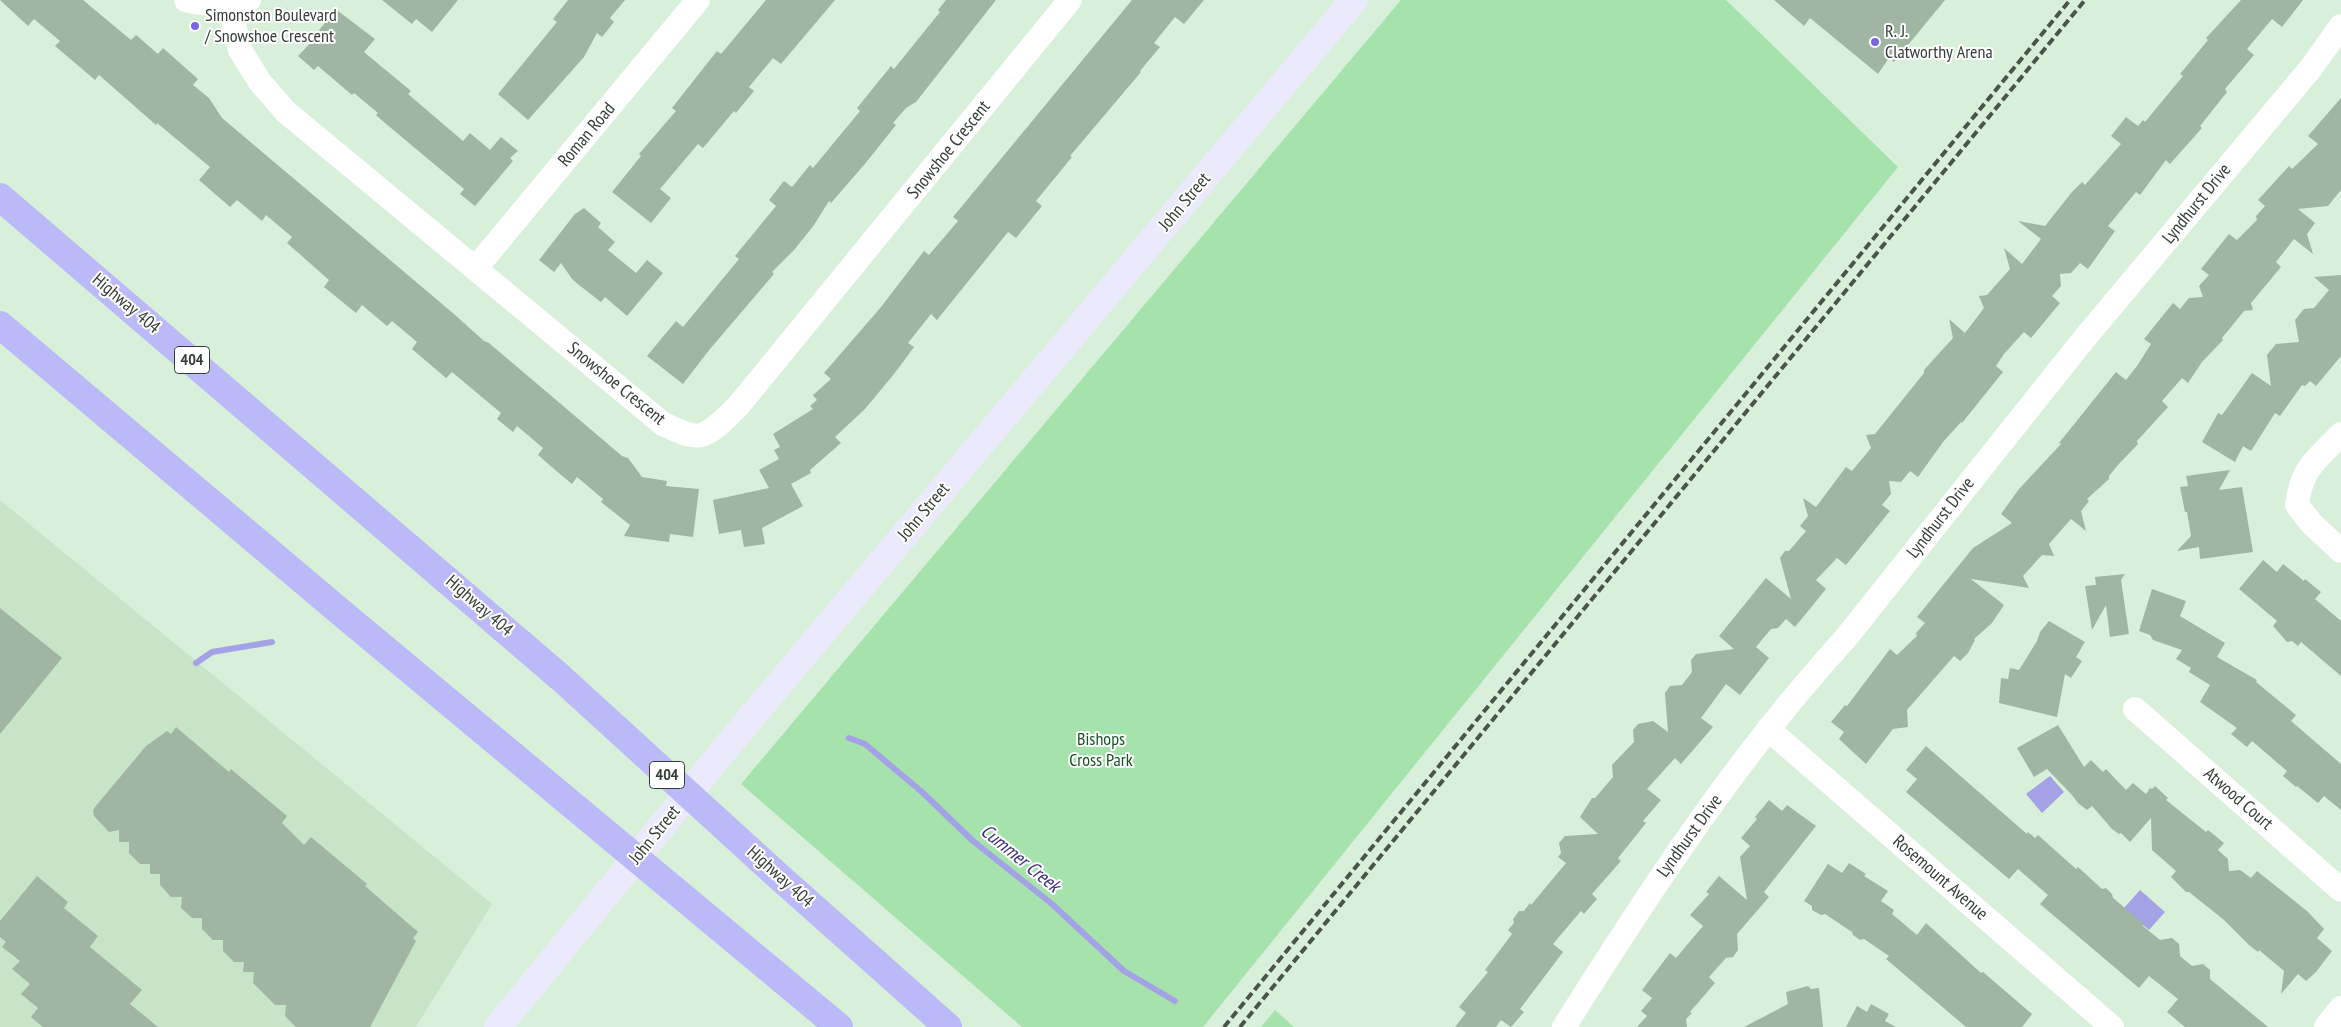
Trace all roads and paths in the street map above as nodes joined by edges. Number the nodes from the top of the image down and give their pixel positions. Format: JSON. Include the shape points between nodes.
{"nodes":[{"id":1,"x":186,"y":0,"type":"edge"},
{"id":2,"x":698,"y":0,"type":"edge"},
{"id":3,"x":1070,"y":0,"type":"edge"},
{"id":4,"x":1354,"y":0,"type":"edge"},
{"id":5,"x":239,"y":2,"type":"edge"},
{"id":6,"x":2341,"y":26,"type":"edge"},
{"id":7,"x":0,"y":197,"type":"edge"},
{"id":8,"x":475,"y":269,"type":"junction"},
{"id":9,"x":0,"y":324,"type":"edge"},
{"id":10,"x":2341,"y":434,"type":"edge"},
{"id":11,"x":2341,"y":551,"type":"edge"},
{"id":12,"x":2135,"y":709,"type":"dead end"},
{"id":13,"x":1768,"y":729,"type":"junction"},
{"id":14,"x":2341,"y":890,"type":"edge"},
{"id":15,"x":2341,"y":1008,"type":"edge"},
{"id":16,"x":498,"y":1027,"type":"edge"},
{"id":17,"x":838,"y":1027,"type":"edge"},
{"id":18,"x":948,"y":1027,"type":"edge"},
{"id":19,"x":1564,"y":1027,"type":"edge"},
{"id":20,"x":2112,"y":1027,"type":"edge"},
{"id":21,"x":2326,"y":1027,"type":"edge"}],
"edges":[{"from":1,"to":5,"type":"street"},
{"from":2,"to":8,"type":"street","name":"Roman Road"},
{"from":3,"to":8,"type":"street","name":"Snowshoe Crescent","via":[[739,405],[701,435],[686,434],[663,424]]},
{"from":4,"to":16,"type":"main road","name":"John Street","via":[[728,745]]},
{"from":5,"to":8,"type":"street","name":"Snowshoe Crescent","via":[[240,50],[260,82],[286,112]]},
{"from":6,"to":13,"type":"street","name":"Lyndhurst Drive","via":[[2310,68],[2084,339],[1845,639]]},
{"from":7,"to":18,"type":"highway","name":"Highway 404","number":"404","via":[[554,671]]},
{"from":9,"to":17,"type":"highway"},
{"from":10,"to":11,"type":"street","via":[[2308,467],[2297,505]]},
{"from":12,"to":14,"type":"street","name":"Atwood Court"},
{"from":13,"to":19,"type":"street","name":"Lyndhurst Drive","via":[[1643,902]]},
{"from":13,"to":20,"type":"street","name":"Rosemount Avenue"},
{"from":15,"to":21,"type":"street"}]}
